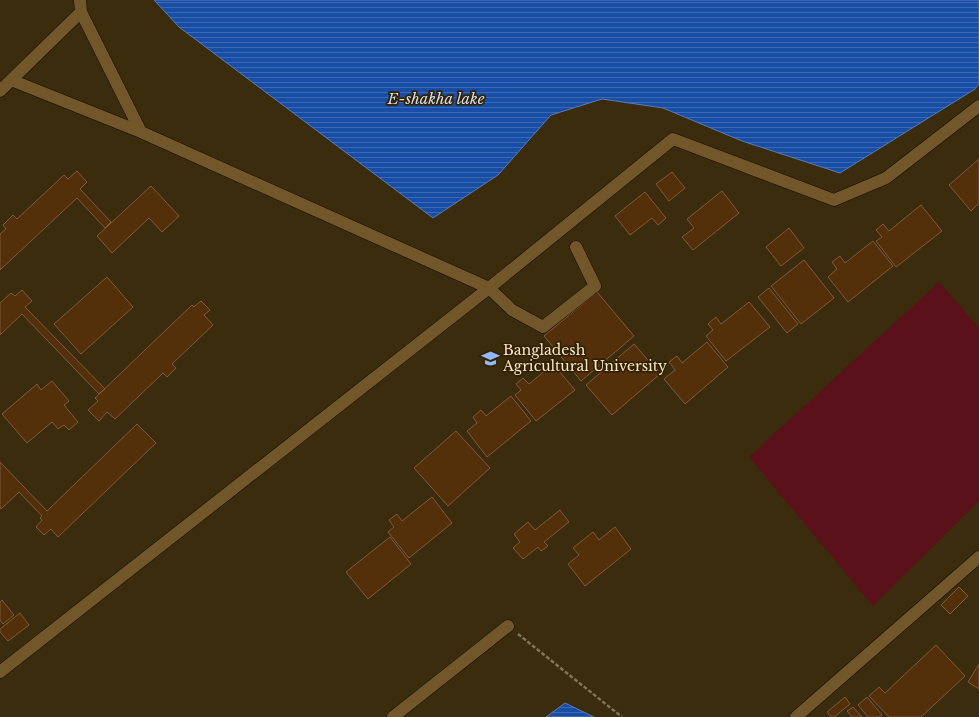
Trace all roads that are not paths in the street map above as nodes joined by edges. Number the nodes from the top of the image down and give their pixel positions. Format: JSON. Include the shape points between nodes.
{"nodes":[{"id":1,"x":80,"y":6,"type":"edge"},
{"id":2,"x":11,"y":80,"type":"junction"},
{"id":3,"x":0,"y":91,"type":"edge"},
{"id":4,"x":979,"y":106,"type":"edge"},
{"id":5,"x":141,"y":132,"type":"junction"},
{"id":6,"x":576,"y":247,"type":"dead end"},
{"id":7,"x":489,"y":288,"type":"junction"},
{"id":8,"x":979,"y":557,"type":"edge"},
{"id":9,"x":508,"y":626,"type":"road end"},
{"id":10,"x":0,"y":672,"type":"edge"},
{"id":11,"x":393,"y":717,"type":"edge"},
{"id":12,"x":796,"y":717,"type":"edge"}],
"edges":[{"from":1,"to":2,"type":"street"},
{"from":1,"to":5,"type":"street"},
{"from":2,"to":3,"type":"street"},
{"from":2,"to":5,"type":"street"},
{"from":4,"to":7,"type":"street","via":[[886,178],[834,200],[673,139]]},
{"from":5,"to":7,"type":"street"},
{"from":6,"to":7,"type":"street","via":[[595,286],[543,327],[512,310]]},
{"from":7,"to":10,"type":"street"},
{"from":8,"to":12,"type":"street"},
{"from":9,"to":11,"type":"street"}]}
